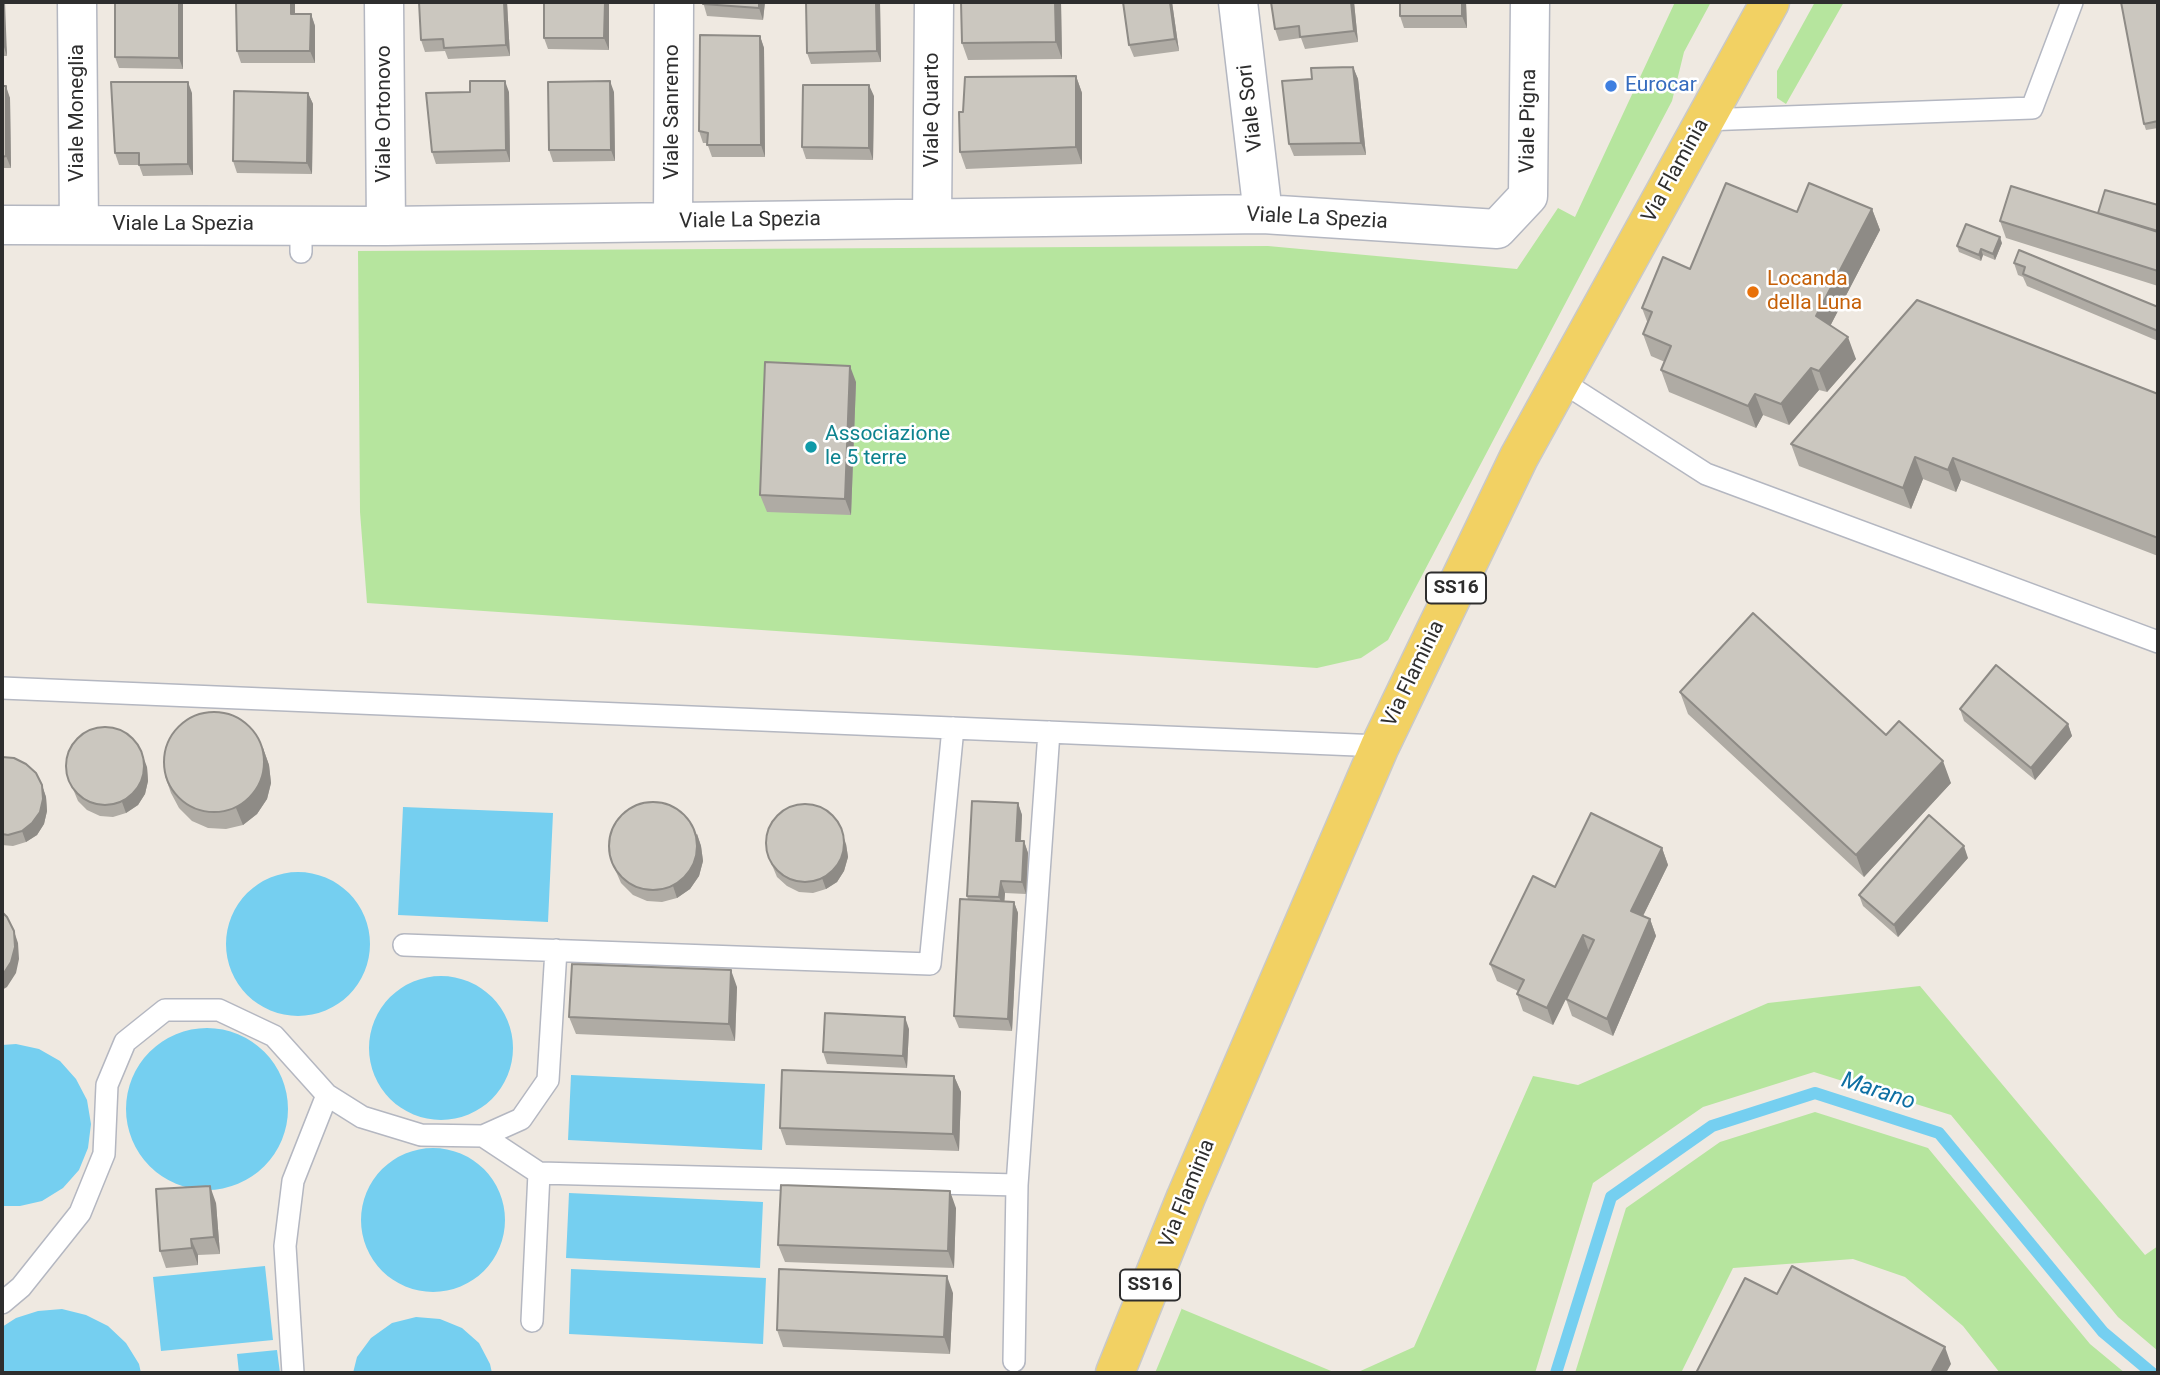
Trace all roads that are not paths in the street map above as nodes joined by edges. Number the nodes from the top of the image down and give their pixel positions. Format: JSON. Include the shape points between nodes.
{"nodes":[{"id":1,"x":77,"y":2,"type":"edge"},
{"id":2,"x":384,"y":2,"type":"edge"},
{"id":3,"x":674,"y":2,"type":"edge"},
{"id":4,"x":934,"y":2,"type":"edge"},
{"id":5,"x":1238,"y":2,"type":"edge"},
{"id":6,"x":1530,"y":2,"type":"edge"},
{"id":7,"x":1770,"y":2,"type":"edge"},
{"id":8,"x":2072,"y":2,"type":"edge"},
{"id":9,"x":1704,"y":120,"type":"junction"},
{"id":10,"x":1264,"y":214,"type":"junction"},
{"id":11,"x":932,"y":218,"type":"junction"},
{"id":12,"x":673,"y":222,"type":"junction"},
{"id":13,"x":2,"y":225,"type":"edge"},
{"id":14,"x":79,"y":225,"type":"junction"},
{"id":15,"x":386,"y":226,"type":"junction"},
{"id":16,"x":1497,"y":229,"type":"joint"},
{"id":17,"x":1561,"y":381,"type":"junction"},
{"id":18,"x":2158,"y":642,"type":"edge"},
{"id":19,"x":2,"y":688,"type":"edge"},
{"id":20,"x":953,"y":728,"type":"junction"},
{"id":21,"x":1049,"y":732,"type":"junction"},
{"id":22,"x":1380,"y":746,"type":"junction"},
{"id":23,"x":404,"y":945,"type":"dead end"},
{"id":24,"x":556,"y":950,"type":"junction"},
{"id":25,"x":327,"y":1095,"type":"junction"},
{"id":26,"x":483,"y":1136,"type":"junction"},
{"id":27,"x":539,"y":1173,"type":"junction"},
{"id":28,"x":1017,"y":1185,"type":"junction"},
{"id":29,"x":2,"y":1303,"type":"edge"},
{"id":30,"x":532,"y":1321,"type":"dead end"},
{"id":31,"x":1014,"y":1361,"type":"dead end"},
{"id":32,"x":293,"y":1373,"type":"edge"},
{"id":33,"x":1115,"y":1373,"type":"edge"}],
"edges":[{"from":1,"to":14,"type":"street","name":"Viale Moneglia"},
{"from":2,"to":15,"type":"street","name":"Viale Ortonovo"},
{"from":3,"to":12,"type":"street","name":"Viale Sanremo"},
{"from":4,"to":11,"type":"street","name":"Viale Quarto"},
{"from":5,"to":10,"type":"street","name":"Viale Sori"},
{"from":6,"to":16,"type":"street","name":"Viale Pigna","via":[[1528,196]]},
{"from":7,"to":9,"type":"main road","name":"Via Flaminia","number":"SS16"},
{"from":8,"to":9,"type":"lane","via":[[2032,108]]},
{"from":9,"to":17,"type":"main road","name":"Via Flaminia","number":"SS16"},
{"from":10,"to":11,"type":"street","name":"Viale La Spezia"},
{"from":10,"to":16,"type":"street","name":"Viale La Spezia"},
{"from":11,"to":12,"type":"street","name":"Viale La Spezia"},
{"from":12,"to":15,"type":"street","name":"Viale La Spezia"},
{"from":13,"to":14,"type":"street","name":"Viale La Spezia"},
{"from":14,"to":15,"type":"street","name":"Viale La Spezia","via":[[301,239]]},
{"from":17,"to":18,"type":"lane","via":[[1706,474]]},
{"from":17,"to":22,"type":"main road","name":"Via Flaminia","number":"SS16","via":[[1519,457]]},
{"from":19,"to":20,"type":"lane"},
{"from":20,"to":21,"type":"lane"},
{"from":20,"to":24,"type":"lane","via":[[930,964]]},
{"from":21,"to":22,"type":"lane"},
{"from":21,"to":28,"type":"lane"},
{"from":22,"to":33,"type":"main road","name":"Via Flaminia","number":"SS16"},
{"from":23,"to":24,"type":"lane"},
{"from":24,"to":26,"type":"lane","via":[[548,1080],[521,1119]]},
{"from":25,"to":26,"type":"lane","via":[[362,1117],[421,1135]]},
{"from":25,"to":29,"type":"lane","via":[[274,1036],[219,1010],[164,1010],[125,1042],[107,1085],[104,1154],[80,1213],[21,1287]]},
{"from":25,"to":32,"type":"lane","via":[[293,1181],[285,1247]]},
{"from":26,"to":27,"type":"lane"},
{"from":27,"to":28,"type":"lane"},
{"from":27,"to":30,"type":"lane"},
{"from":28,"to":31,"type":"lane"}]}
